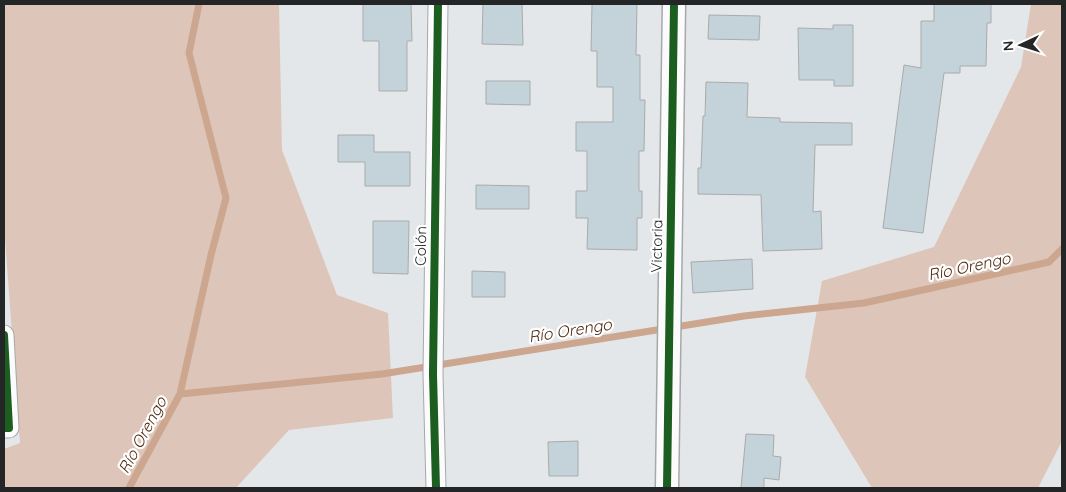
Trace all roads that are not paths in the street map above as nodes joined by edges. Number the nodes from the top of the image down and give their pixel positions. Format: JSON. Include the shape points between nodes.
{"nodes":[{"id":1,"x":438,"y":4,"type":"edge"},
{"id":2,"x":674,"y":4,"type":"edge"},
{"id":3,"x":4,"y":335,"type":"edge"},
{"id":4,"x":4,"y":428,"type":"edge"},
{"id":5,"x":436,"y":488,"type":"edge"},
{"id":6,"x":667,"y":488,"type":"edge"}],
"edges":[{"from":1,"to":5,"type":"street","name":"Colón","via":[[433,374]]},
{"from":2,"to":6,"type":"street","name":"Victoria"},
{"from":3,"to":4,"type":"street","via":[[9,428]]}]}
